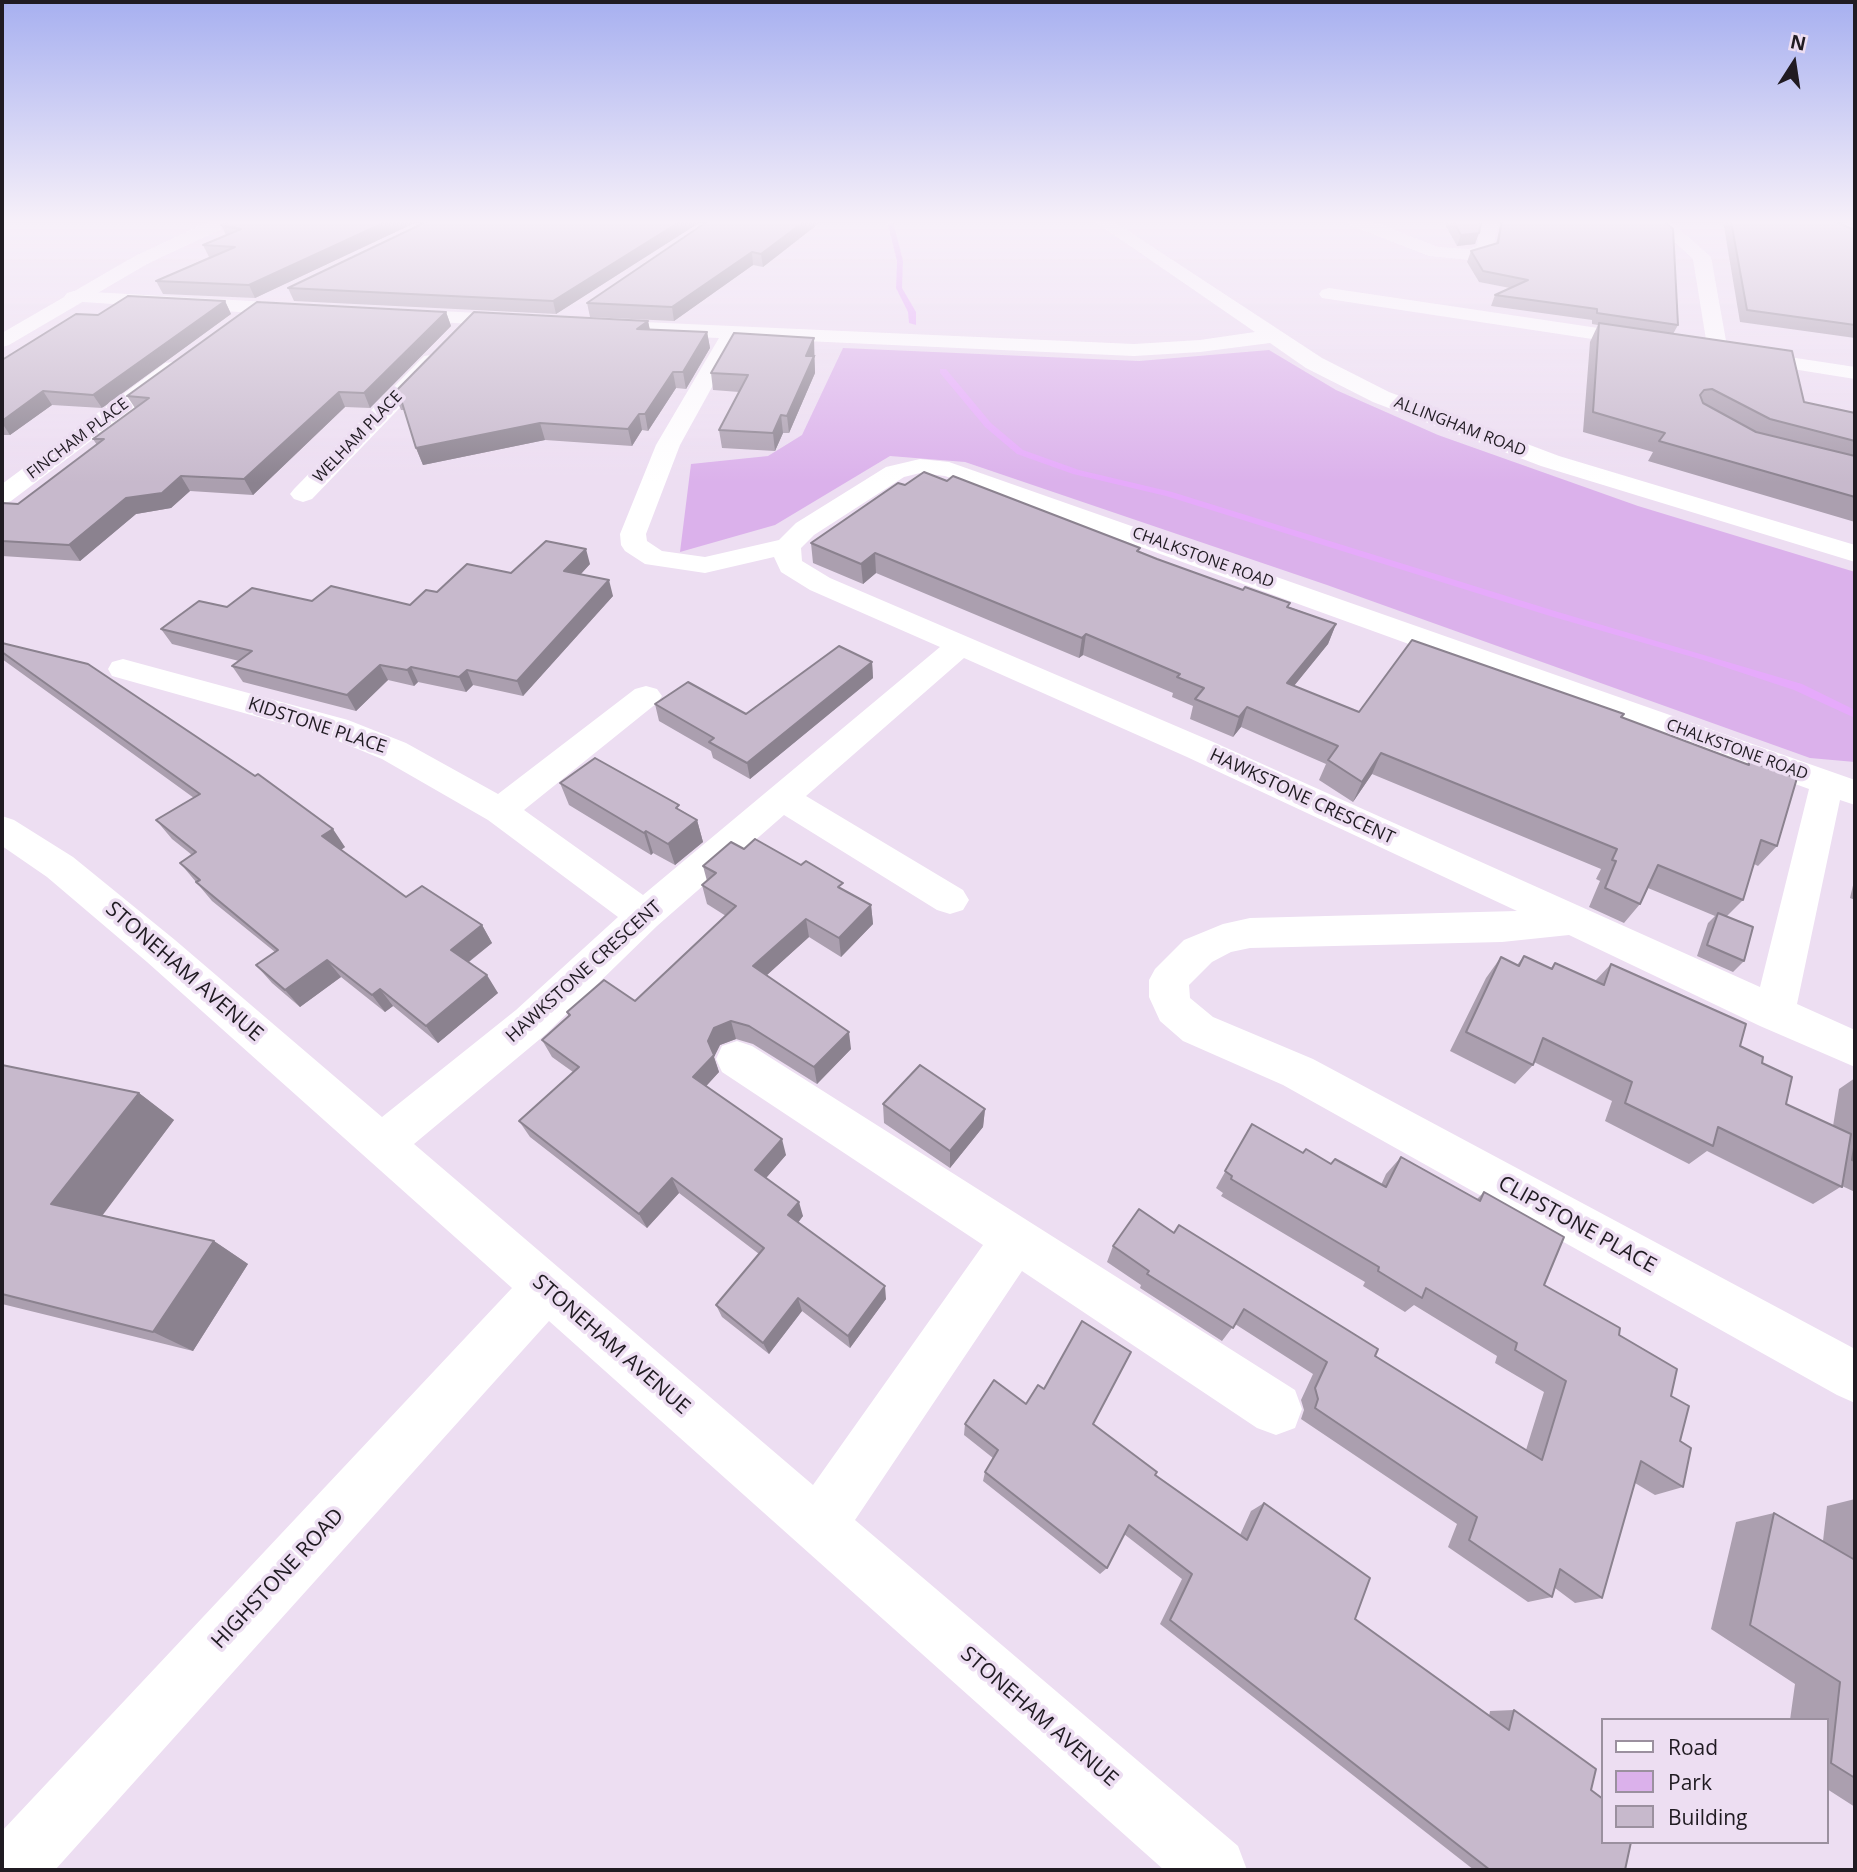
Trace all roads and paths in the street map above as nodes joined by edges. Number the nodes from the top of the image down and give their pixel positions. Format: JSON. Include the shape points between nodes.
{"nodes":[{"id":1,"x":55,"y":308,"type":"edge"},
{"id":2,"x":257,"y":308,"type":"edge"},
{"id":3,"x":265,"y":308,"type":"edge"},
{"id":4,"x":1232,"y":308,"type":"edge"},
{"id":5,"x":1425,"y":308,"type":"edge"},
{"id":6,"x":1711,"y":308,"type":"edge"},
{"id":7,"x":324,"y":311,"type":"edge"},
{"id":8,"x":378,"y":314,"type":"edge"},
{"id":9,"x":473,"y":319,"type":"junction"},
{"id":10,"x":536,"y":322,"type":"edge"},
{"id":11,"x":574,"y":324,"type":"edge"},
{"id":12,"x":226,"y":329,"type":"edge"},
{"id":13,"x":732,"y":333,"type":"junction"},
{"id":14,"x":1273,"y":336,"type":"junction"},
{"id":15,"x":2,"y":341,"type":"edge"},
{"id":16,"x":1665,"y":344,"type":"edge"},
{"id":17,"x":1691,"y":348,"type":"edge"},
{"id":18,"x":195,"y":351,"type":"edge"},
{"id":19,"x":1718,"y":352,"type":"junction"},
{"id":20,"x":1855,"y":373,"type":"edge"},
{"id":21,"x":303,"y":494,"type":"dead end"},
{"id":22,"x":2,"y":496,"type":"edge"},
{"id":23,"x":788,"y":545,"type":"junction"},
{"id":24,"x":1855,"y":554,"type":"edge"},
{"id":25,"x":960,"y":646,"type":"junction"},
{"id":26,"x":123,"y":669,"type":"dead end"},
{"id":27,"x":646,"y":696,"type":"dead end"},
{"id":28,"x":1841,"y":788,"type":"edge"},
{"id":29,"x":784,"y":799,"type":"junction"},
{"id":30,"x":500,"y":811,"type":"junction"},
{"id":31,"x":2,"y":829,"type":"edge"},
{"id":32,"x":950,"y":900,"type":"dead end"},
{"id":33,"x":644,"y":916,"type":"junction"},
{"id":34,"x":1571,"y":920,"type":"junction"},
{"id":35,"x":1774,"y":1014,"type":"junction"},
{"id":36,"x":1855,"y":1049,"type":"edge"},
{"id":37,"x":737,"y":1059,"type":"dead end"},
{"id":38,"x":382,"y":1144,"type":"junction"},
{"id":39,"x":1016,"y":1239,"type":"junction"},
{"id":40,"x":546,"y":1288,"type":"junction"},
{"id":41,"x":1855,"y":1377,"type":"edge"},
{"id":42,"x":1276,"y":1409,"type":"dead end"},
{"id":43,"x":818,"y":1524,"type":"junction"},
{"id":44,"x":11,"y":1870,"type":"edge"},
{"id":45,"x":1214,"y":1870,"type":"edge"}],
"edges":[{"from":1,"to":15,"type":"street"},
{"from":2,"to":12,"type":"street"},
{"from":3,"to":7,"type":"street"},
{"from":4,"to":14,"type":"street","name":"ALLINGHAM ROAD"},
{"from":5,"to":16,"type":"street"},
{"from":6,"to":19,"type":"street"},
{"from":8,"to":9,"type":"street"},
{"from":9,"to":10,"type":"street"},
{"from":9,"to":21,"type":"street","name":"WELHAM PLACE"},
{"from":11,"to":13,"type":"street"},
{"from":13,"to":14,"type":"street","via":[[1134,350]]},
{"from":13,"to":23,"type":"street","via":[[668,445],[633,534],[634,545],[655,558],[705,565]]},
{"from":14,"to":24,"type":"street","name":"ALLINGHAM ROAD","via":[[1381,397],[1480,436]]},
{"from":17,"to":19,"type":"street"},
{"from":18,"to":22,"type":"street","name":"FINCHAM PLACE"},
{"from":19,"to":20,"type":"street"},
{"from":23,"to":25,"type":"street","via":[[788,560],[807,578]]},
{"from":23,"to":28,"type":"street","name":"CHALKSTONE ROAD","via":[[805,529],[895,472],[920,466],[949,469]]},
{"from":25,"to":29,"type":"street","name":"HAWKSTONE CRESCENT"},
{"from":25,"to":34,"type":"street","name":"HAWKSTONE CRESCENT","via":[[1199,749]]},
{"from":26,"to":30,"type":"street","name":"KIDSTONE PLACE","via":[[359,735]]},
{"from":27,"to":30,"type":"street"},
{"from":28,"to":35,"type":"street","name":"CHALKSTONE ROAD"},
{"from":29,"to":32,"type":"street"},
{"from":29,"to":33,"type":"street","name":"HAWKSTONE CRESCENT"},
{"from":30,"to":33,"type":"street","name":"KIDSTONE PLACE"},
{"from":31,"to":38,"type":"street","name":"STONEHAM AVENUE","via":[[60,867],[133,926]]},
{"from":33,"to":38,"type":"street","name":"HAWKSTONE CRESCENT","via":[[531,1022]]},
{"from":34,"to":35,"type":"street","name":"HAWKSTONE CRESCENT"},
{"from":34,"to":41,"type":"street","name":"CLIPSTONE PLACE","via":[[1502,927],[1250,933],[1198,951],[1169,980],[1169,997],[1174,1009],[1198,1029],[1298,1072]]},
{"from":35,"to":36,"type":"street","name":"HAWKSTONE CRESCENT"},
{"from":37,"to":39,"type":"street"},
{"from":38,"to":40,"type":"street","name":"STONEHAM AVENUE"},
{"from":39,"to":42,"type":"street"},
{"from":39,"to":43,"type":"street"},
{"from":40,"to":43,"type":"street","name":"STONEHAM AVENUE"},
{"from":40,"to":44,"type":"street","name":"HIGHSTONE ROAD"},
{"from":43,"to":45,"type":"street","name":"STONEHAM AVENUE"}]}
